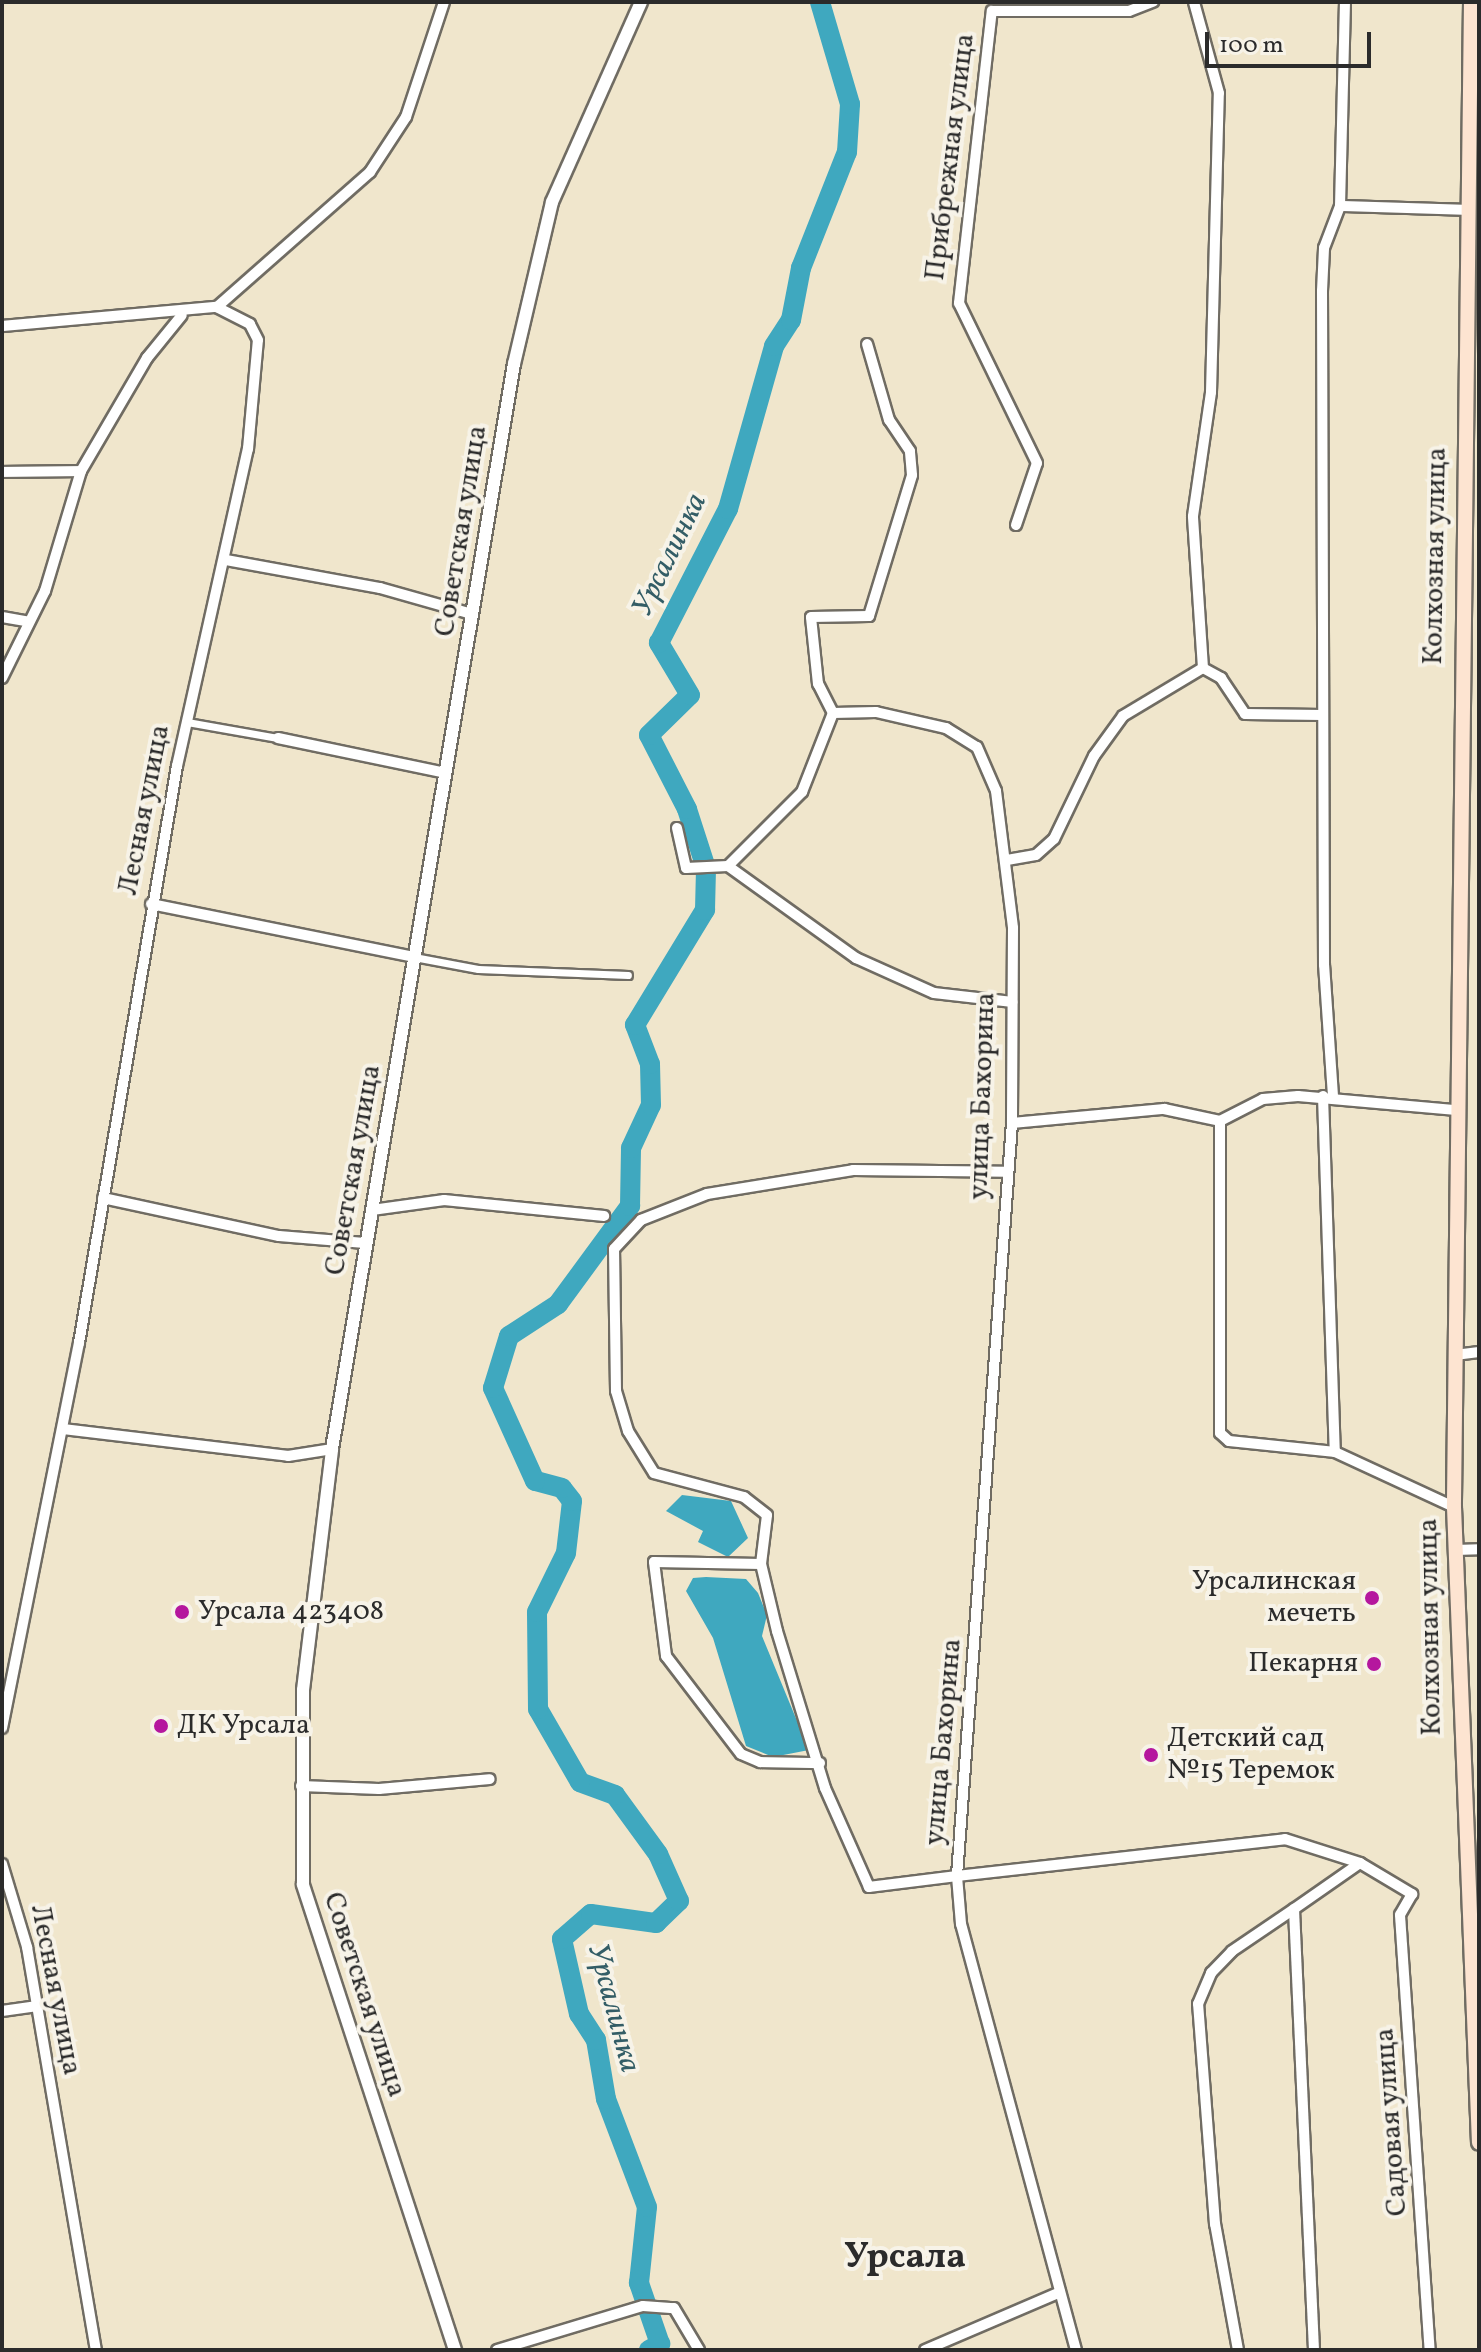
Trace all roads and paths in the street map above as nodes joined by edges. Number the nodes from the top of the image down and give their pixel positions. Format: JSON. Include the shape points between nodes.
{"nodes":[{"id":1,"x":444,"y":2,"type":"edge"},
{"id":2,"x":641,"y":2,"type":"edge"},
{"id":3,"x":1153,"y":2,"type":"edge"},
{"id":4,"x":1194,"y":2,"type":"edge"},
{"id":5,"x":1345,"y":2,"type":"edge"},
{"id":6,"x":1471,"y":2,"type":"edge"},
{"id":7,"x":1340,"y":206,"type":"junction"},
{"id":8,"x":1466,"y":210,"type":"junction"},
{"id":9,"x":217,"y":307,"type":"junction"},
{"id":10,"x":182,"y":315,"type":"junction"},
{"id":11,"x":2,"y":326,"type":"edge"},
{"id":12,"x":1472,"y":342,"type":"edge"},
{"id":13,"x":867,"y":344,"type":"dead end"},
{"id":14,"x":81,"y":471,"type":"junction"},
{"id":15,"x":2,"y":472,"type":"edge"},
{"id":16,"x":1016,"y":525,"type":"dead end"},
{"id":17,"x":226,"y":560,"type":"junction"},
{"id":18,"x":472,"y":614,"type":"junction"},
{"id":19,"x":2,"y":617,"type":"edge"},
{"id":20,"x":29,"y":622,"type":"junction"},
{"id":21,"x":1203,"y":668,"type":"junction"},
{"id":22,"x":2,"y":678,"type":"edge"},
{"id":23,"x":833,"y":713,"type":"junction"},
{"id":24,"x":1322,"y":715,"type":"junction"},
{"id":25,"x":187,"y":722,"type":"junction"},
{"id":26,"x":278,"y":738,"type":"joint"},
{"id":27,"x":445,"y":773,"type":"junction"},
{"id":28,"x":677,"y":828,"type":"dead end"},
{"id":29,"x":1007,"y":860,"type":"junction"},
{"id":30,"x":728,"y":866,"type":"junction"},
{"id":31,"x":151,"y":904,"type":"junction"},
{"id":32,"x":414,"y":957,"type":"junction"},
{"id":33,"x":628,"y":975,"type":"dead end"},
{"id":34,"x":1012,"y":1002,"type":"junction"},
{"id":35,"x":1328,"y":1096,"type":"junction"},
{"id":36,"x":1456,"y":1110,"type":"junction"},
{"id":37,"x":1220,"y":1121,"type":"junction"},
{"id":38,"x":1012,"y":1123,"type":"junction"},
{"id":39,"x":1006,"y":1172,"type":"junction"},
{"id":40,"x":103,"y":1198,"type":"junction"},
{"id":41,"x":372,"y":1210,"type":"junction"},
{"id":42,"x":604,"y":1216,"type":"dead end"},
{"id":43,"x":365,"y":1243,"type":"junction"},
{"id":44,"x":1479,"y":1352,"type":"edge"},
{"id":45,"x":1455,"y":1355,"type":"junction"},
{"id":46,"x":63,"y":1429,"type":"junction"},
{"id":47,"x":332,"y":1449,"type":"junction"},
{"id":48,"x":1335,"y":1452,"type":"junction"},
{"id":49,"x":1454,"y":1507,"type":"junction"},
{"id":50,"x":1479,"y":1549,"type":"edge"},
{"id":51,"x":1455,"y":1550,"type":"junction"},
{"id":52,"x":761,"y":1564,"type":"junction"},
{"id":53,"x":2,"y":1728,"type":"edge"},
{"id":54,"x":820,"y":1763,"type":"junction"},
{"id":55,"x":490,"y":1779,"type":"dead end"},
{"id":56,"x":301,"y":1786,"type":"junction"},
{"id":57,"x":1360,"y":1863,"type":"junction"},
{"id":58,"x":2,"y":1864,"type":"edge"},
{"id":59,"x":957,"y":1876,"type":"junction"},
{"id":60,"x":1412,"y":1894,"type":"joint"},
{"id":61,"x":1294,"y":1909,"type":"junction"},
{"id":62,"x":1473,"y":1933,"type":"edge"},
{"id":63,"x":36,"y":2006,"type":"junction"},
{"id":64,"x":2,"y":2011,"type":"edge"},
{"id":65,"x":1479,"y":2143,"type":"edge"},
{"id":66,"x":1060,"y":2292,"type":"junction"},
{"id":67,"x":96,"y":2350,"type":"edge"},
{"id":68,"x":455,"y":2350,"type":"edge"},
{"id":69,"x":497,"y":2350,"type":"edge"},
{"id":70,"x":699,"y":2350,"type":"edge"},
{"id":71,"x":925,"y":2350,"type":"edge"},
{"id":72,"x":1076,"y":2350,"type":"edge"},
{"id":73,"x":1238,"y":2350,"type":"edge"},
{"id":74,"x":1314,"y":2350,"type":"edge"},
{"id":75,"x":1430,"y":2350,"type":"edge"}],
"edges":[{"from":1,"to":9,"type":"street","via":[[406,117],[370,172]]},
{"from":2,"to":18,"type":"street","name":"Советская улица","via":[[552,202],[536,260]]},
{"from":3,"to":16,"type":"street","name":"Прибрежная улица","via":[[1129,11],[992,11],[959,303],[1037,463]]},
{"from":4,"to":21,"type":"street","via":[[1219,93],[1211,392],[1193,516]]},
{"from":5,"to":7,"type":"street"},
{"from":6,"to":8,"type":"main road","name":"Колхозная улица"},
{"from":7,"to":8,"type":"street"},
{"from":7,"to":24,"type":"street","via":[[1324,248],[1322,291]]},
{"from":8,"to":12,"type":"main road","name":"Колхозная улица"},
{"from":9,"to":10,"type":"street"},
{"from":9,"to":17,"type":"street","name":"Лесная улица","via":[[250,324],[258,340],[248,449]]},
{"from":10,"to":11,"type":"street"},
{"from":10,"to":14,"type":"street","via":[[147,358]]},
{"from":12,"to":36,"type":"main road","name":"Колхозная улица"},
{"from":13,"to":23,"type":"street","via":[[889,420],[910,451],[912,475],[869,616],[811,617],[818,684]]},
{"from":14,"to":15,"type":"street"},
{"from":14,"to":20,"type":"street"},
{"from":17,"to":18,"type":"street","via":[[380,588]]},
{"from":17,"to":25,"type":"street","name":"Лесная улица"},
{"from":18,"to":27,"type":"street","name":"Советская улица"},
{"from":19,"to":20,"type":"street"},
{"from":20,"to":22,"type":"street"},
{"from":21,"to":24,"type":"street","via":[[1221,678],[1245,714]]},
{"from":21,"to":29,"type":"street","via":[[1123,716],[1094,756],[1054,839],[1036,855]]},
{"from":23,"to":29,"type":"street","name":"улица Бахорина","via":[[876,712],[946,728],[977,747],[989,766]]},
{"from":23,"to":30,"type":"street","via":[[793,805]]},
{"from":24,"to":35,"type":"street"},
{"from":25,"to":26,"type":"street"},
{"from":25,"to":31,"type":"street","name":"Лесная улица"},
{"from":26,"to":27,"type":"street"},
{"from":27,"to":32,"type":"street","name":"Советская улица"},
{"from":28,"to":30,"type":"street","via":[[686,868]]},
{"from":29,"to":34,"type":"street","name":"улица Бахорина"},
{"from":30,"to":34,"type":"street","via":[[856,958],[934,993]]},
{"from":31,"to":32,"type":"street"},
{"from":31,"to":40,"type":"street","name":"Лесная улица"},
{"from":32,"to":33,"type":"street","via":[[478,969]]},
{"from":32,"to":41,"type":"street","name":"Советская улица"},
{"from":34,"to":38,"type":"street","name":"улица Бахорина"},
{"from":35,"to":36,"type":"street"},
{"from":35,"to":37,"type":"street","via":[[1263,1099]]},
{"from":35,"to":48,"type":"street"},
{"from":36,"to":45,"type":"main road","name":"Колхозная улица"},
{"from":37,"to":38,"type":"street","via":[[1164,1109]]},
{"from":37,"to":48,"type":"street","via":[[1220,1433],[1229,1441]]},
{"from":38,"to":39,"type":"street","name":"улица Бахорина"},
{"from":39,"to":52,"type":"street","via":[[853,1170],[662,1208],[614,1249],[616,1391],[637,1453],[654,1473],[756,1504],[767,1515]]},
{"from":39,"to":59,"type":"street","name":"улица Бахорина"},
{"from":40,"to":43,"type":"street","via":[[279,1236]]},
{"from":40,"to":46,"type":"street","name":"Лесная улица"},
{"from":41,"to":42,"type":"street","via":[[444,1200]]},
{"from":41,"to":43,"type":"street","name":"Советская улица"},
{"from":43,"to":47,"type":"street","name":"Советская улица"},
{"from":44,"to":45,"type":"street"},
{"from":45,"to":49,"type":"main road","name":"Колхозная улица"},
{"from":46,"to":47,"type":"street","via":[[288,1456]]},
{"from":46,"to":53,"type":"street","name":"Лесная улица"},
{"from":47,"to":56,"type":"street","name":"Советская улица","via":[[303,1690]]},
{"from":48,"to":49,"type":"street"},
{"from":49,"to":51,"type":"main road","name":"Колхозная улица"},
{"from":50,"to":51,"type":"street"},
{"from":51,"to":62,"type":"main road","name":"Колхозная улица"},
{"from":52,"to":54,"type":"street"},
{"from":52,"to":54,"type":"street","via":[[654,1562],[666,1656],[741,1754],[760,1762]]},
{"from":54,"to":59,"type":"street","via":[[869,1887]]},
{"from":55,"to":56,"type":"street","via":[[379,1789]]},
{"from":56,"to":68,"type":"street","name":"Советская улица","via":[[303,1884],[320,1953]]},
{"from":57,"to":59,"type":"street","name":"улица Бахорина","via":[[1285,1839]]},
{"from":57,"to":60,"type":"street","name":"улица Бахорина"},
{"from":57,"to":61,"type":"street"},
{"from":58,"to":63,"type":"street","name":"Лесная улица"},
{"from":59,"to":66,"type":"street","name":"улица Бахорина","via":[[961,1924]]},
{"from":60,"to":75,"type":"street","name":"Садовая улица","via":[[1400,1915]]},
{"from":61,"to":73,"type":"street","via":[[1232,1951],[1211,1973],[1198,2004],[1215,2224]]},
{"from":61,"to":74,"type":"street"},
{"from":62,"to":65,"type":"main road","name":"Колхозная улица"},
{"from":63,"to":64,"type":"street"},
{"from":63,"to":67,"type":"street","name":"Лесная улица"},
{"from":66,"to":71,"type":"street"},
{"from":66,"to":72,"type":"street","name":"улица Бахорина"},
{"from":69,"to":70,"type":"street","via":[[643,2306],[674,2308]]}]}
